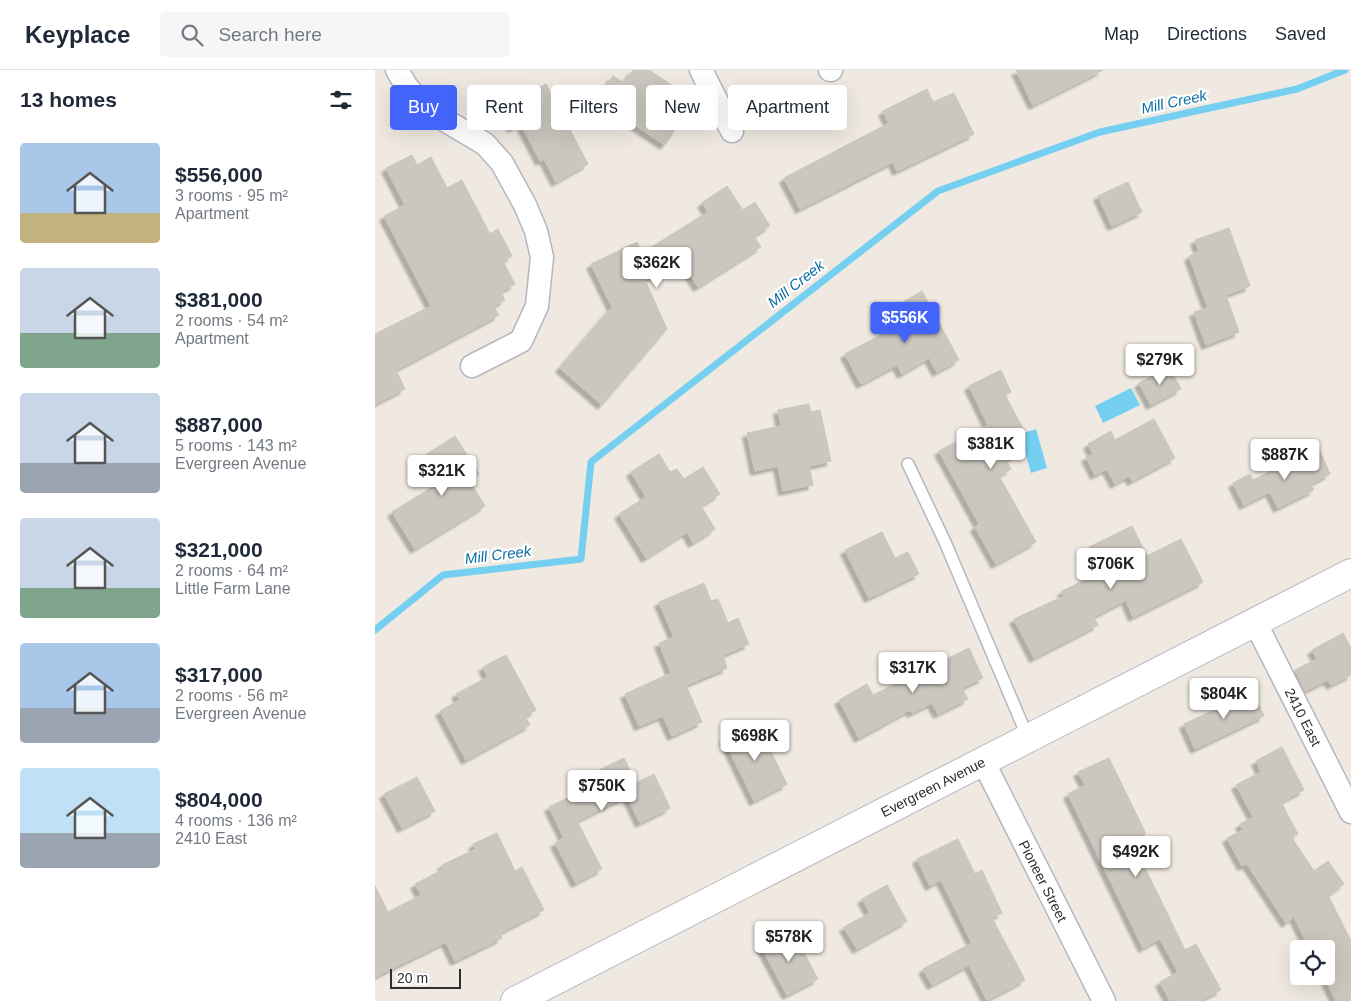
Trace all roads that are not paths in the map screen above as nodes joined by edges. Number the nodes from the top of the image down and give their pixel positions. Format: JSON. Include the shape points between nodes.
{"nodes":[{"id":1,"x":397,"y":70,"type":"edge"},
{"id":2,"x":701,"y":70,"type":"edge"},
{"id":3,"x":728,"y":122,"type":"edge"},
{"id":4,"x":472,"y":366,"type":"dead end"},
{"id":5,"x":908,"y":464,"type":"dead end"},
{"id":6,"x":1351,"y":573,"type":"edge"},
{"id":7,"x":1255,"y":622,"type":"junction"},
{"id":8,"x":1027,"y":738,"type":"junction"},
{"id":9,"x":983,"y":761,"type":"junction"},
{"id":10,"x":1351,"y":812,"type":"edge"},
{"id":11,"x":515,"y":1001,"type":"edge"},
{"id":12,"x":1104,"y":1001,"type":"edge"}],
"edges":[{"from":1,"to":4,"type":"street","via":[[427,109],[485,144],[502,163],[536,231],[542,257],[537,306],[521,341]]},
{"from":2,"to":3,"type":"street"},
{"from":5,"to":8,"type":"lane","via":[[945,542]]},
{"from":6,"to":7,"type":"street","name":"Evergreen Avenue"},
{"from":7,"to":8,"type":"street","name":"Evergreen Avenue"},
{"from":7,"to":10,"type":"street","name":"2410 East"},
{"from":8,"to":9,"type":"street","name":"Evergreen Avenue"},
{"from":9,"to":11,"type":"street","name":"Evergreen Avenue"},
{"from":9,"to":12,"type":"street","name":"Pioneer Street"}]}
